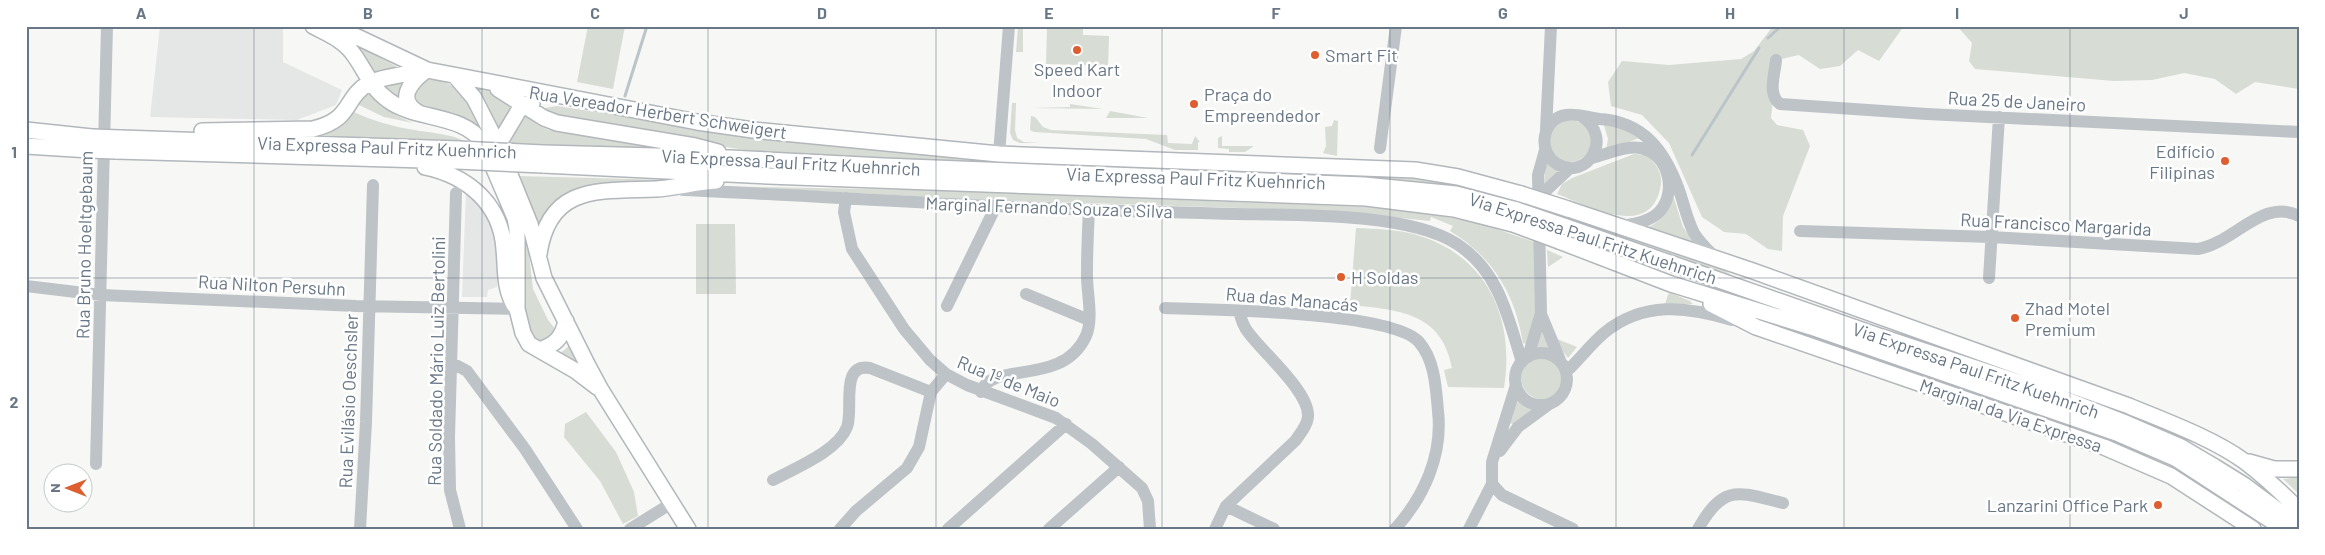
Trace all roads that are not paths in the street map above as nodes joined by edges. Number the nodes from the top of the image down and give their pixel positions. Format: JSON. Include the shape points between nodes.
{"nodes":[{"id":1,"x":106,"y":26,"type":"edge"},
{"id":2,"x":313,"y":26,"type":"edge"},
{"id":3,"x":334,"y":26,"type":"edge"},
{"id":4,"x":1009,"y":26,"type":"edge"},
{"id":5,"x":1396,"y":26,"type":"edge"},
{"id":6,"x":1551,"y":26,"type":"edge"},
{"id":7,"x":1776,"y":60,"type":"dead end"},
{"id":8,"x":427,"y":70,"type":"junction"},
{"id":9,"x":456,"y":77,"type":"junction"},
{"id":10,"x":370,"y":82,"type":"junction"},
{"id":11,"x":489,"y":84,"type":"junction"},
{"id":12,"x":564,"y":97,"type":"junction"},
{"id":13,"x":1546,"y":105,"type":"junction"},
{"id":14,"x":522,"y":106,"type":"junction"},
{"id":15,"x":424,"y":115,"type":"junction"},
{"id":16,"x":1561,"y":116,"type":"junction"},
{"id":17,"x":1581,"y":116,"type":"junction"},
{"id":18,"x":1999,"y":117,"type":"junction"},
{"id":19,"x":1546,"y":130,"type":"junction"},
{"id":20,"x":34,"y":131,"type":"edge"},
{"id":21,"x":2299,"y":132,"type":"edge"},
{"id":22,"x":91,"y":139,"type":"junction"},
{"id":23,"x":118,"y":140,"type":"junction"},
{"id":24,"x":498,"y":145,"type":"junction"},
{"id":25,"x":26,"y":146,"type":"edge"},
{"id":26,"x":1380,"y":148,"type":"dead end"},
{"id":27,"x":1545,"y":150,"type":"junction"},
{"id":28,"x":999,"y":154,"type":"junction"},
{"id":29,"x":458,"y":155,"type":"junction"},
{"id":30,"x":730,"y":158,"type":"junction"},
{"id":31,"x":1591,"y":158,"type":"junction"},
{"id":32,"x":543,"y":159,"type":"junction"},
{"id":33,"x":392,"y":161,"type":"junction"},
{"id":34,"x":1570,"y":168,"type":"junction"},
{"id":35,"x":768,"y":176,"type":"junction"},
{"id":36,"x":372,"y":185,"type":"dead end"},
{"id":37,"x":658,"y":188,"type":"junction"},
{"id":38,"x":456,"y":193,"type":"dead end"},
{"id":39,"x":1540,"y":197,"type":"junction"},
{"id":40,"x":846,"y":198,"type":"junction"},
{"id":41,"x":996,"y":206,"type":"junction"},
{"id":42,"x":1089,"y":210,"type":"junction"},
{"id":43,"x":2299,"y":216,"type":"edge"},
{"id":44,"x":1515,"y":217,"type":"junction"},
{"id":45,"x":1619,"y":226,"type":"junction"},
{"id":46,"x":1800,"y":231,"type":"dead end"},
{"id":47,"x":1992,"y":237,"type":"junction"},
{"id":48,"x":538,"y":258,"type":"junction"},
{"id":49,"x":1717,"y":259,"type":"junction"},
{"id":50,"x":1989,"y":278,"type":"dead end"},
{"id":51,"x":1671,"y":284,"type":"junction"},
{"id":52,"x":26,"y":286,"type":"edge"},
{"id":53,"x":1026,"y":294,"type":"dead end"},
{"id":54,"x":101,"y":295,"type":"junction"},
{"id":55,"x":1793,"y":305,"type":"junction"},
{"id":56,"x":369,"y":306,"type":"junction"},
{"id":57,"x":947,"y":306,"type":"dead end"},
{"id":58,"x":454,"y":307,"type":"junction"},
{"id":59,"x":1165,"y":308,"type":"dead end"},
{"id":60,"x":517,"y":309,"type":"junction"},
{"id":61,"x":1238,"y":311,"type":"junction"},
{"id":62,"x":1541,"y":313,"type":"junction"},
{"id":63,"x":1089,"y":320,"type":"junction"},
{"id":64,"x":566,"y":321,"type":"junction"},
{"id":65,"x":1756,"y":327,"type":"junction"},
{"id":66,"x":540,"y":350,"type":"junction"},
{"id":67,"x":1525,"y":359,"type":"junction"},
{"id":68,"x":1952,"y":360,"type":"junction"},
{"id":69,"x":452,"y":363,"type":"junction"},
{"id":70,"x":1564,"y":367,"type":"junction"},
{"id":71,"x":946,"y":374,"type":"junction"},
{"id":72,"x":2049,"y":376,"type":"junction"},
{"id":73,"x":1516,"y":385,"type":"junction"},
{"id":74,"x":601,"y":390,"type":"junction"},
{"id":75,"x":931,"y":392,"type":"junction"},
{"id":76,"x":981,"y":392,"type":"junction"},
{"id":77,"x":1974,"y":402,"type":"junction"},
{"id":78,"x":1548,"y":405,"type":"junction"},
{"id":79,"x":2038,"y":405,"type":"junction"},
{"id":80,"x":1066,"y":424,"type":"junction"},
{"id":81,"x":2242,"y":460,"type":"junction"},
{"id":82,"x":1492,"y":462,"type":"junction"},
{"id":83,"x":96,"y":464,"type":"dead end"},
{"id":84,"x":1118,"y":467,"type":"junction"},
{"id":85,"x":2299,"y":469,"type":"edge"},
{"id":86,"x":773,"y":480,"type":"dead end"},
{"id":87,"x":1492,"y":484,"type":"junction"},
{"id":88,"x":672,"y":503,"type":"junction"},
{"id":89,"x":1783,"y":503,"type":"dead end"},
{"id":90,"x":1226,"y":506,"type":"junction"},
{"id":91,"x":2299,"y":510,"type":"edge"},
{"id":92,"x":1552,"y":524,"type":"edge"},
{"id":93,"x":2299,"y":526,"type":"edge"},
{"id":94,"x":360,"y":529,"type":"edge"},
{"id":95,"x":460,"y":529,"type":"edge"},
{"id":96,"x":577,"y":529,"type":"edge"},
{"id":97,"x":630,"y":529,"type":"edge"},
{"id":98,"x":688,"y":529,"type":"edge"},
{"id":99,"x":840,"y":529,"type":"edge"},
{"id":100,"x":948,"y":529,"type":"edge"},
{"id":101,"x":1049,"y":529,"type":"edge"},
{"id":102,"x":1150,"y":529,"type":"edge"},
{"id":103,"x":1215,"y":529,"type":"edge"},
{"id":104,"x":1274,"y":529,"type":"edge"},
{"id":105,"x":1395,"y":529,"type":"edge"},
{"id":106,"x":1469,"y":529,"type":"edge"},
{"id":107,"x":1573,"y":529,"type":"edge"},
{"id":108,"x":1698,"y":529,"type":"edge"},
{"id":109,"x":2253,"y":529,"type":"edge"},
{"id":110,"x":2284,"y":529,"type":"edge"}],
"edges":[{"from":1,"to":54,"type":"street","name":"Rua Bruno Hoeltgebaum"},
{"from":2,"to":10,"type":"main road","via":[[346,46]]},
{"from":3,"to":8,"type":"main road"},
{"from":4,"to":28,"type":"street"},
{"from":5,"to":26,"type":"street"},
{"from":6,"to":13,"type":"street"},
{"from":7,"to":18,"type":"street","name":"Rua 25 de Janeiro","via":[[1772,94],[1780,104]]},
{"from":8,"to":9,"type":"main road","name":"Rua Vereador Herbert Schweigert"},
{"from":8,"to":10,"type":"main road"},
{"from":8,"to":15,"type":"main road","via":[[409,86],[407,93],[412,109]]},
{"from":9,"to":11,"type":"main road","name":"Rua Vereador Herbert Schweigert"},
{"from":9,"to":24,"type":"main road","via":[[474,98]]},
{"from":10,"to":15,"type":"main road","via":[[387,100]]},
{"from":10,"to":23,"type":"main road","via":[[344,115],[313,129],[161,131]]},
{"from":11,"to":12,"type":"main road","name":"Rua Vereador Herbert Schweigert"},
{"from":11,"to":14,"type":"main road"},
{"from":12,"to":14,"type":"main road"},
{"from":12,"to":28,"type":"main road","name":"Rua Vereador Herbert Schweigert","via":[[753,130]]},
{"from":13,"to":16,"type":"street"},
{"from":13,"to":19,"type":"street"},
{"from":14,"to":24,"type":"main road"},
{"from":14,"to":30,"type":"main road","via":[[557,124],[695,146]]},
{"from":15,"to":60,"type":"main road","via":[[469,128],[483,143],[516,224]]},
{"from":16,"to":17,"type":"street"},
{"from":16,"to":19,"type":"street"},
{"from":17,"to":31,"type":"street","via":[[1596,134],[1596,151]]},
{"from":17,"to":49,"type":"street","via":[[1620,121],[1638,130],[1654,144],[1674,175],[1694,232]]},
{"from":18,"to":21,"type":"street","name":"Rua 25 de Janeiro"},
{"from":18,"to":47,"type":"street"},
{"from":19,"to":27,"type":"street"},
{"from":20,"to":22,"type":"main road","name":"Via Expressa Paul Fritz Kuehnrich"},
{"from":22,"to":23,"type":"main road","name":"Via Expressa Paul Fritz Kuehnrich","bridge":true},
{"from":22,"to":25,"type":"main road","name":"Via Expressa Paul Fritz Kuehnrich"},
{"from":23,"to":29,"type":"main road","name":"Via Expressa Paul Fritz Kuehnrich"},
{"from":23,"to":33,"type":"main road","name":"Via Expressa Paul Fritz Kuehnrich"},
{"from":24,"to":48,"type":"main road","via":[[530,224]]},
{"from":27,"to":34,"type":"street","via":[[1558,165]]},
{"from":27,"to":39,"type":"street","via":[[1538,176]]},
{"from":28,"to":45,"type":"main road","name":"Rua Vereador Herbert Schweigert","bridge":true,"via":[[1415,170],[1458,177],[1521,194]]},
{"from":29,"to":32,"type":"main road","name":"Via Expressa Paul Fritz Kuehnrich","bridge":true},
{"from":29,"to":33,"type":"main road","name":"Via Expressa Paul Fritz Kuehnrich"},
{"from":30,"to":32,"type":"main road","name":"Via Expressa Paul Fritz Kuehnrich"},
{"from":30,"to":44,"type":"main road","name":"Via Expressa Paul Fritz Kuehnrich","via":[[1364,184],[1456,194]]},
{"from":31,"to":34,"type":"street","via":[[1578,167]]},
{"from":31,"to":45,"type":"street","via":[[1641,148],[1651,152],[1667,171],[1670,185],[1660,212],[1642,222]]},
{"from":32,"to":35,"type":"main road","name":"Via Expressa Paul Fritz Kuehnrich"},
{"from":33,"to":60,"type":"main road","via":[[450,174],[463,180],[486,200],[502,230],[506,284]]},
{"from":34,"to":39,"type":"street"},
{"from":35,"to":37,"type":"main road"},
{"from":35,"to":44,"type":"main road","name":"Via Expressa Paul Fritz Kuehnrich","via":[[1366,198]]},
{"from":36,"to":56,"type":"street","name":"Rua Evilásio Oeschsler"},
{"from":37,"to":40,"type":"street","name":"Marginal Fernando Souza e Silva"},
{"from":37,"to":48,"type":"main road","name":"Marginal Fernando Souza e Silva","via":[[591,191],[562,204],[548,223]]},
{"from":38,"to":58,"type":"street","name":"Rua Soldado Mário Luiz Bertolini"},
{"from":39,"to":62,"type":"street"},
{"from":40,"to":41,"type":"street","name":"Marginal Fernando Souza e Silva"},
{"from":40,"to":71,"type":"street","name":"Rua 1º de Maio","via":[[844,212],[852,249],[858,260],[915,344]]},
{"from":41,"to":42,"type":"street","name":"Marginal Fernando Souza e Silva"},
{"from":41,"to":57,"type":"street"},
{"from":42,"to":63,"type":"street","via":[[1086,272]]},
{"from":42,"to":67,"type":"street","name":"Marginal Fernando Souza e Silva","via":[[1302,216],[1399,224],[1431,232],[1456,243],[1487,271],[1505,305]]},
{"from":43,"to":47,"type":"street","name":"Rua Francisco Margarida","via":[[2292,212],[2271,212],[2248,223],[2226,240],[2198,249]]},
{"from":44,"to":51,"type":"main road","name":"Via Expressa Paul Fritz Kuehnrich","bridge":true,"via":[[1559,241]]},
{"from":44,"to":55,"type":"main road","name":"Via Expressa Paul Fritz Kuehnrich","bridge":true,"via":[[1564,226]]},
{"from":45,"to":49,"type":"main road","name":"Rua Vereador Herbert Schweigert"},
{"from":46,"to":47,"type":"street","name":"Rua Francisco Margarida"},
{"from":47,"to":50,"type":"street"},
{"from":48,"to":64,"type":"main road","via":[[550,292]]},
{"from":49,"to":55,"type":"main road"},
{"from":49,"to":72,"type":"main road"},
{"from":51,"to":65,"type":"main road","name":"Marginal da Via Expressa"},
{"from":51,"to":79,"type":"main road","name":"Via Expressa Paul Fritz Kuehnrich","via":[[1811,327]]},
{"from":52,"to":54,"type":"street","name":"Rua Nilton Persuhn"},
{"from":53,"to":63,"type":"street"},
{"from":54,"to":56,"type":"street","name":"Rua Nilton Persuhn"},
{"from":54,"to":83,"type":"street","name":"Rua Bruno Hoeltgebaum"},
{"from":55,"to":68,"type":"main road","name":"Via Expressa Paul Fritz Kuehnrich"},
{"from":56,"to":58,"type":"street","name":"Rua Nilton Persuhn"},
{"from":56,"to":94,"type":"street","name":"Rua Evilásio Oeschsler"},
{"from":58,"to":60,"type":"street","name":"Rua Nilton Persuhn"},
{"from":58,"to":69,"type":"street","name":"Rua Soldado Mário Luiz Bertolini"},
{"from":59,"to":61,"type":"street","name":"Rua das Manacás"},
{"from":60,"to":66,"type":"main road","via":[[522,333],[529,344]]},
{"from":61,"to":90,"type":"street","via":[[1248,333],[1302,396],[1308,417],[1295,441]]},
{"from":61,"to":105,"type":"street","name":"Rua das Manacás","via":[[1302,314],[1384,326],[1404,332],[1419,342],[1435,382],[1438,436],[1427,480],[1413,509]]},
{"from":62,"to":67,"type":"street"},
{"from":62,"to":70,"type":"street"},
{"from":63,"to":76,"type":"street","via":[[1080,347],[1068,358],[1033,372],[993,377],[984,384]]},
{"from":64,"to":66,"type":"main road","via":[[557,342]]},
{"from":64,"to":74,"type":"main road"},
{"from":65,"to":70,"type":"street","via":[[1691,310],[1651,310],[1621,320]]},
{"from":65,"to":77,"type":"main road","name":"Marginal da Via Expressa"},
{"from":66,"to":74,"type":"main road"},
{"from":67,"to":70,"type":"street","via":[[1535,354],[1549,354]]},
{"from":67,"to":73,"type":"street","via":[[1517,369]]},
{"from":68,"to":72,"type":"main road"},
{"from":68,"to":93,"type":"main road","name":"Via Expressa Paul Fritz Kuehnrich","via":[[2039,389],[2181,447],[2244,485]]},
{"from":69,"to":95,"type":"street","name":"Rua Soldado Mário Luiz Bertolini","via":[[450,490]]},
{"from":69,"to":96,"type":"street","via":[[467,371],[525,449]]},
{"from":70,"to":78,"type":"street","via":[[1567,379],[1564,392]]},
{"from":71,"to":75,"type":"street"},
{"from":71,"to":76,"type":"street","name":"Rua 1º de Maio"},
{"from":72,"to":81,"type":"main road","via":[[2182,428]]},
{"from":73,"to":78,"type":"street","via":[[1528,402]]},
{"from":73,"to":82,"type":"street"},
{"from":74,"to":88,"type":"main road"},
{"from":75,"to":86,"type":"street","via":[[870,368],[855,371],[849,388],[849,420],[841,439]]},
{"from":75,"to":99,"type":"street","via":[[919,447],[907,468],[856,511]]},
{"from":76,"to":80,"type":"street","name":"Rua 1º de Maio","via":[[1045,413]]},
{"from":77,"to":79,"type":"main road"},
{"from":77,"to":109,"type":"main road","name":"Marginal da Via Expressa","via":[[2102,446],[2171,476]]},
{"from":78,"to":82,"type":"street","via":[[1514,430]]},
{"from":79,"to":110,"type":"main road","name":"Via Expressa Paul Fritz Kuehnrich","via":[[2175,458]]},
{"from":80,"to":84,"type":"street","name":"Rua 1º de Maio"},
{"from":80,"to":100,"type":"street"},
{"from":81,"to":85,"type":"main road","via":[[2274,469]]},
{"from":81,"to":91,"type":"main road"},
{"from":82,"to":87,"type":"street"},
{"from":84,"to":101,"type":"street"},
{"from":84,"to":102,"type":"street","name":"Rua 1º de Maio","via":[[1142,488],[1148,501]]},
{"from":87,"to":92,"type":"street","via":[[1502,495]]},
{"from":87,"to":106,"type":"street"},
{"from":88,"to":97,"type":"street"},
{"from":88,"to":98,"type":"main road"},
{"from":89,"to":108,"type":"street","via":[[1732,493],[1722,497]]},
{"from":90,"to":103,"type":"street"},
{"from":90,"to":104,"type":"street"},
{"from":92,"to":107,"type":"street"}]}
